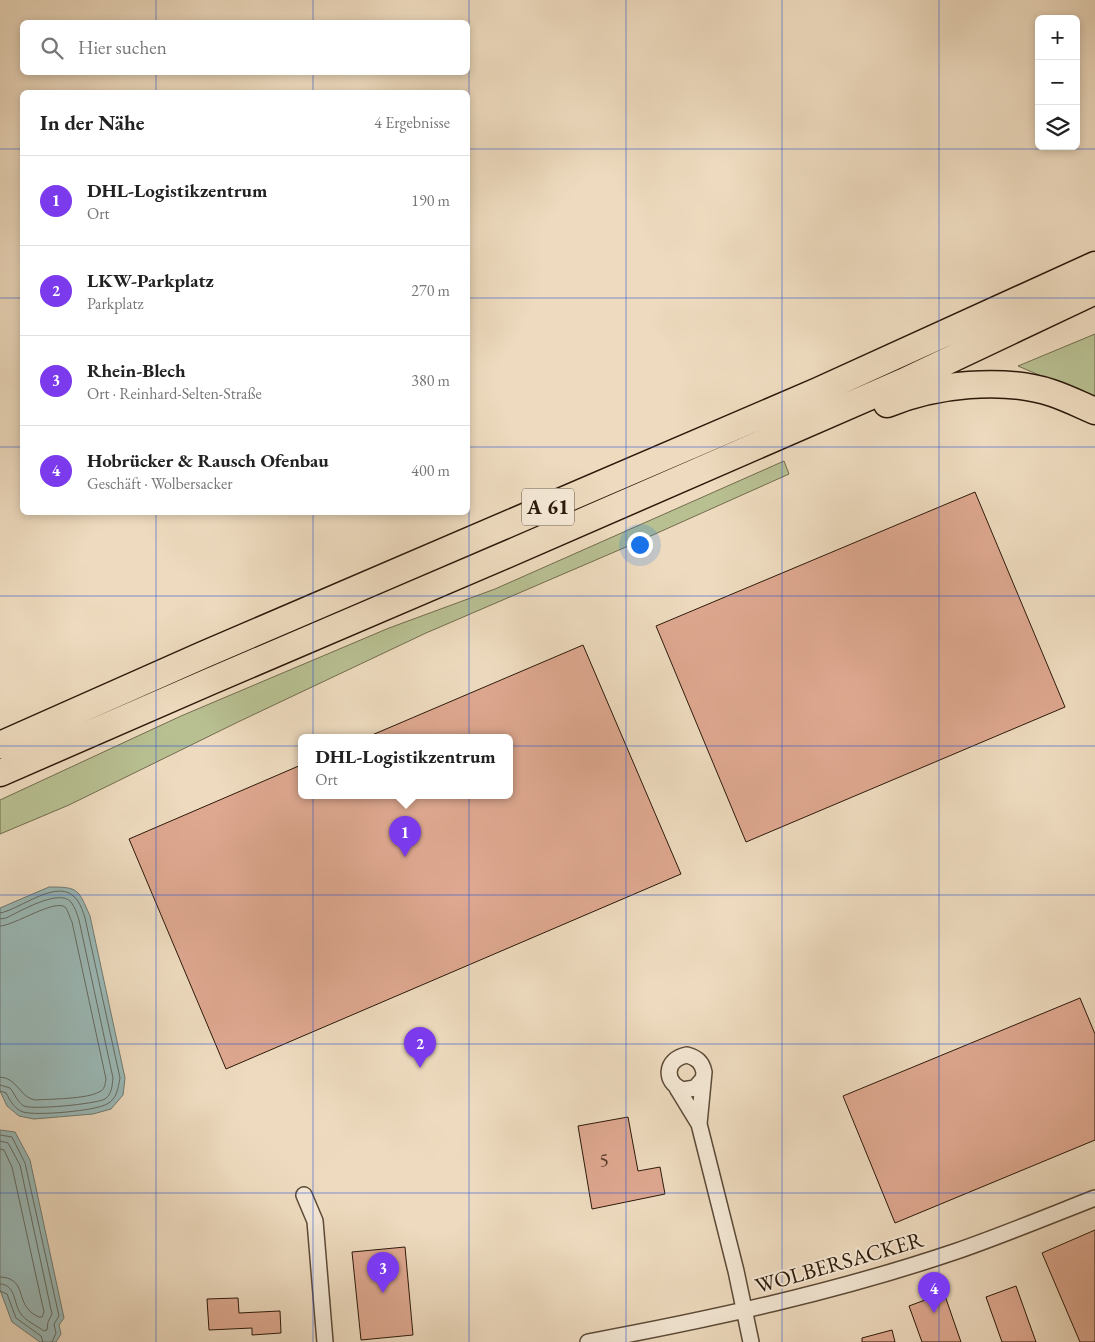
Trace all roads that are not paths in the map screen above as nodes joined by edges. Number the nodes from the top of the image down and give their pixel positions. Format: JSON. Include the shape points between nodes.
{"nodes":[{"id":1,"x":1095,"y":265,"type":"edge"},
{"id":2,"x":1095,"y":291,"type":"edge"},
{"id":3,"x":1095,"y":411,"type":"edge"},
{"id":4,"x":501,"y":557,"type":"junction"},
{"id":5,"x":0,"y":745,"type":"edge"},
{"id":6,"x":0,"y":774,"type":"edge"},
{"id":7,"x":703,"y":1079,"type":"junction"},
{"id":8,"x":678,"y":1088,"type":"junction"},
{"id":9,"x":699,"y":1124,"type":"junction"},
{"id":10,"x":304,"y":1195,"type":"dead end"},
{"id":11,"x":1095,"y":1198,"type":"edge"},
{"id":12,"x":745,"y":1311,"type":"junction"},
{"id":13,"x":325,"y":1342,"type":"edge"},
{"id":14,"x":588,"y":1342,"type":"edge"},
{"id":15,"x":751,"y":1342,"type":"edge"}],
"edges":[{"from":1,"to":5,"type":"highway","number":"A 61","via":[[818,391]]},
{"from":2,"to":4,"type":"highway","number":"A 61","via":[[903,382]]},
{"from":3,"to":4,"type":"highway","number":"A 61","via":[[1052,393],[1012,385],[972,384],[930,391],[892,402],[560,544]]},
{"from":4,"to":6,"type":"highway","number":"A 61"},
{"from":7,"to":8,"type":"street","via":[[695,1088]]},
{"from":7,"to":8,"type":"street","via":[[703,1066],[699,1060],[680,1056],[672,1063],[669,1074]]},
{"from":7,"to":9,"type":"street"},
{"from":8,"to":9,"type":"street"},
{"from":9,"to":12,"type":"street"},
{"from":10,"to":13,"type":"street","via":[[315,1221]]},
{"from":11,"to":12,"type":"street","name":"WOLBERSACKER","via":[[956,1251]]},
{"from":12,"to":14,"type":"street","name":"WOLBERSACKER"},
{"from":12,"to":15,"type":"street"}]}
